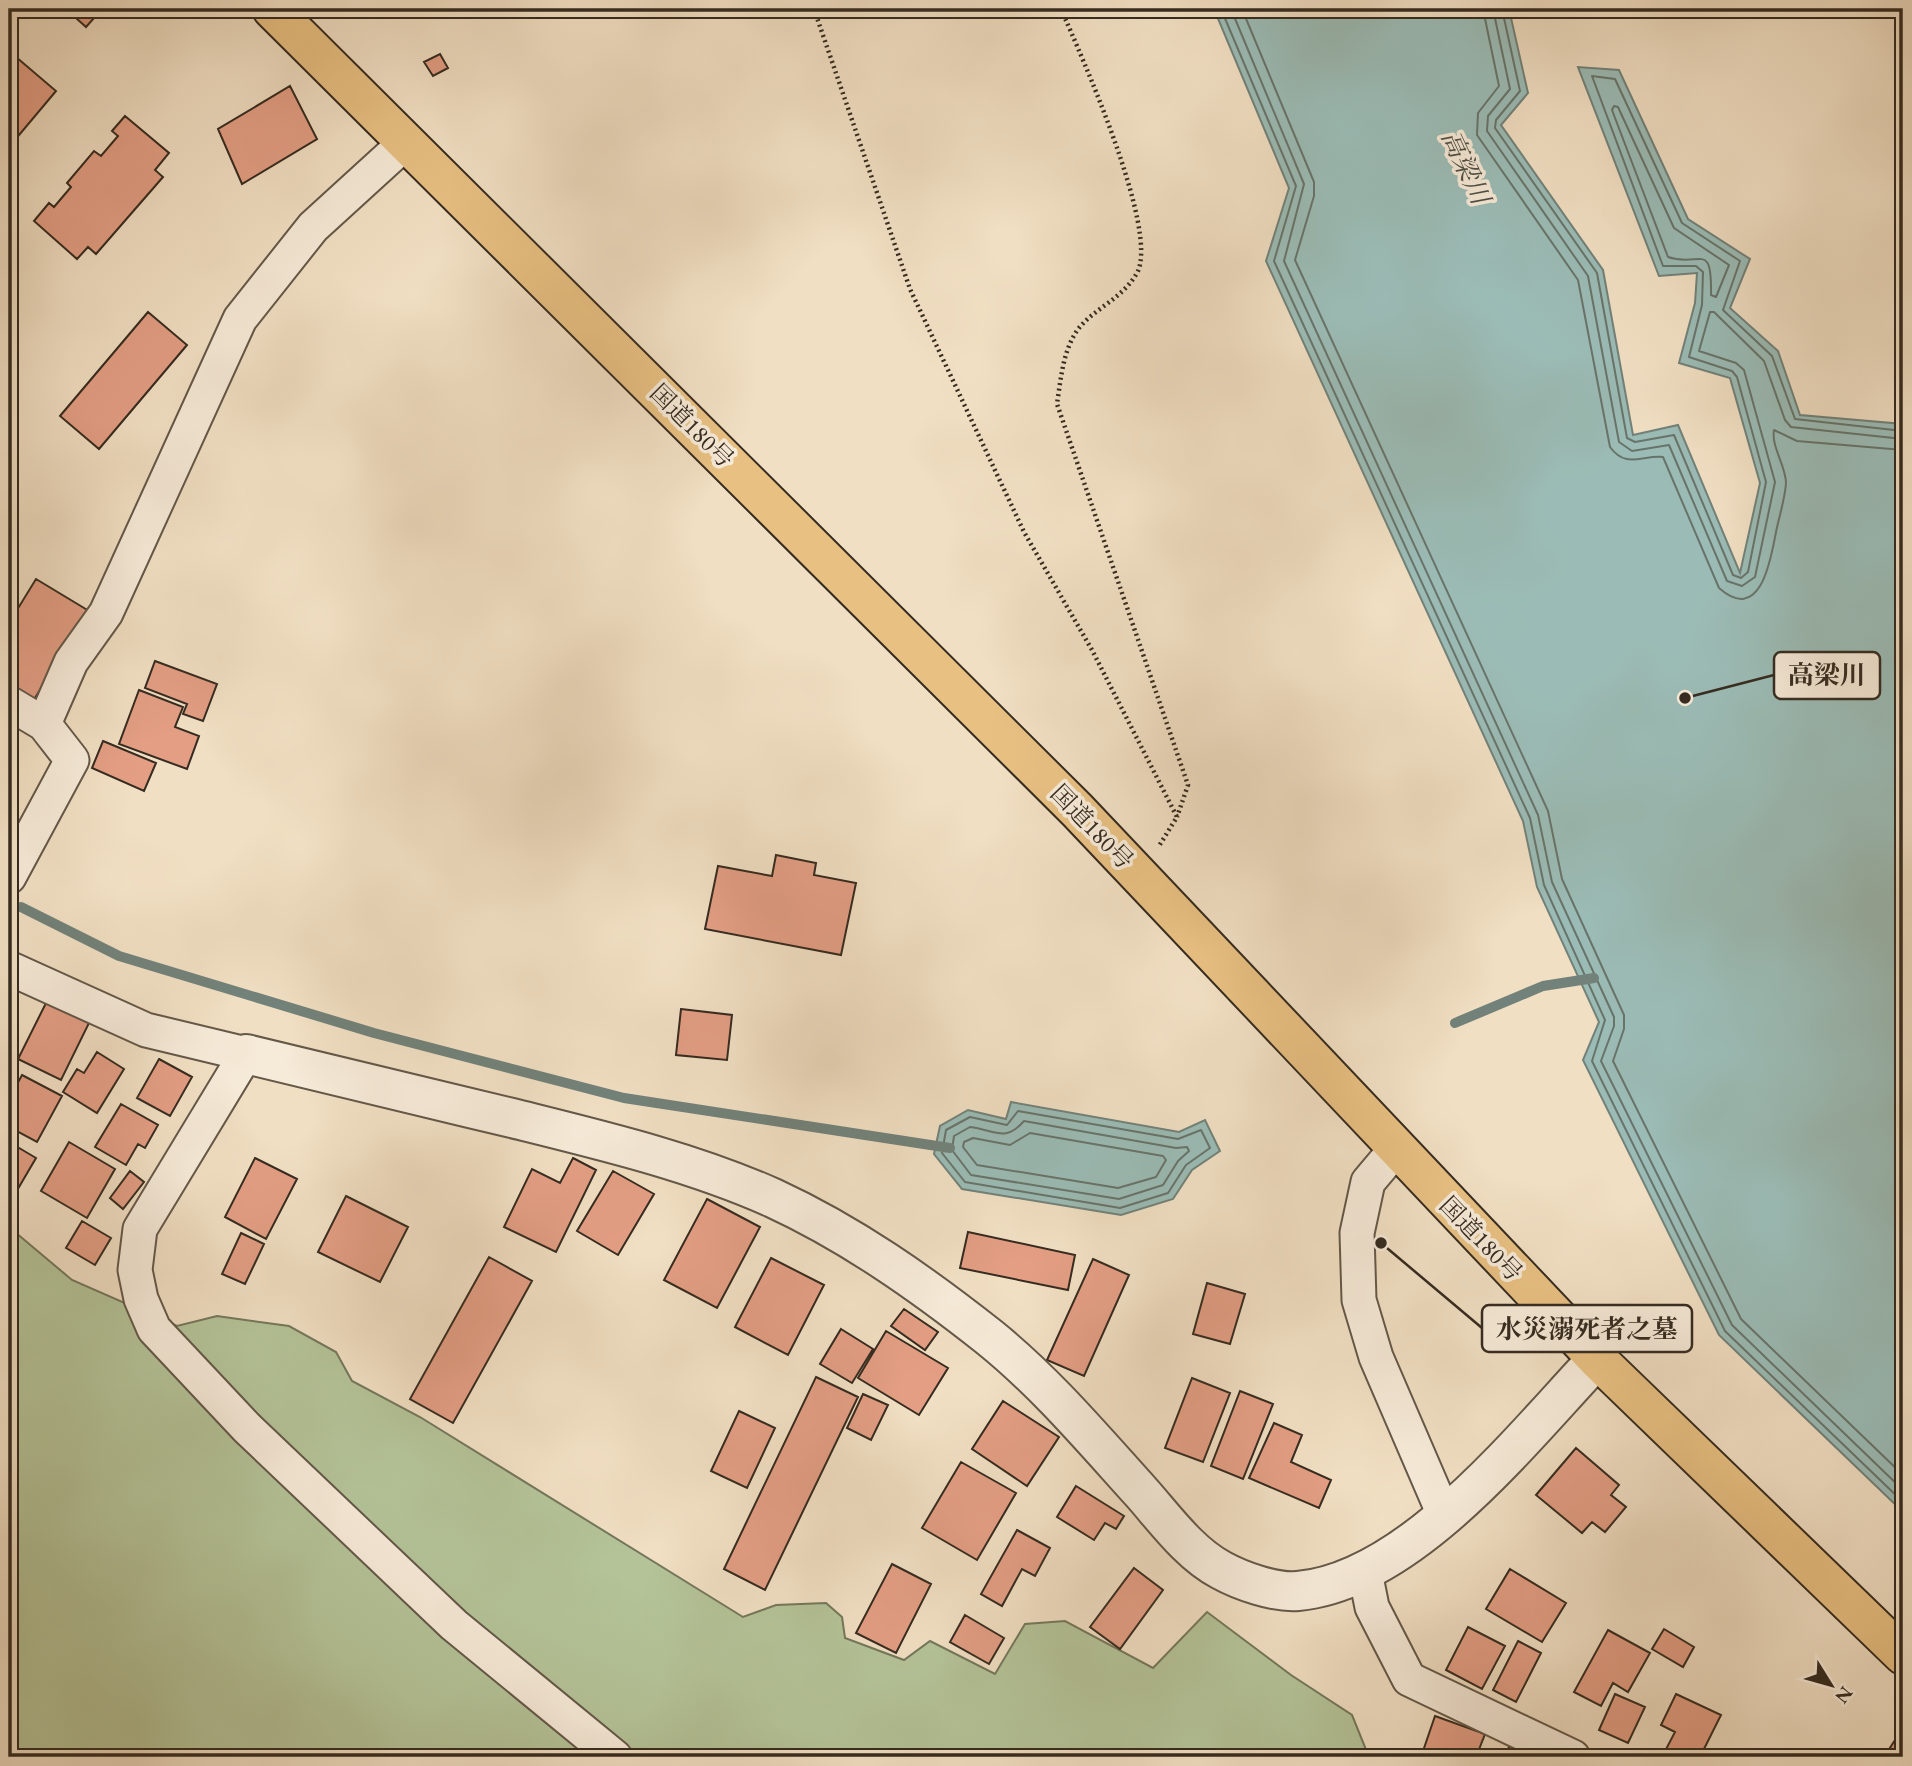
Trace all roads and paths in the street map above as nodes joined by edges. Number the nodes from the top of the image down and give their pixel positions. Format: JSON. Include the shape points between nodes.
{"nodes":[{"id":1,"x":272,"y":9,"type":"edge"},
{"id":2,"x":814,"y":9,"type":"edge"},
{"id":3,"x":1061,"y":9,"type":"edge"},
{"id":4,"x":404,"y":144,"type":"junction"},
{"id":5,"x":9,"y":703,"type":"edge"},
{"id":6,"x":44,"y":724,"type":"junction"},
{"id":7,"x":1177,"y":817,"type":"junction"},
{"id":8,"x":10,"y":872,"type":"edge"},
{"id":9,"x":1140,"y":877,"type":"junction"},
{"id":10,"x":9,"y":968,"type":"edge"},
{"id":11,"x":246,"y":1054,"type":"junction"},
{"id":12,"x":1395,"y":1150,"type":"junction"},
{"id":13,"x":1597,"y":1359,"type":"junction"},
{"id":14,"x":1446,"y":1517,"type":"junction"},
{"id":15,"x":1366,"y":1572,"type":"junction"},
{"id":16,"x":1903,"y":1654,"type":"edge"},
{"id":17,"x":615,"y":1757,"type":"edge"},
{"id":18,"x":1573,"y":1757,"type":"edge"}],
"edges":[{"from":1,"to":4,"type":"highway","name":"国道180号"},
{"from":2,"to":7,"type":"path","via":[[910,289],[1024,532],[1092,650]]},
{"from":3,"to":7,"type":"path","via":[[1107,116],[1141,231],[1139,271],[1114,301],[1080,327],[1062,363],[1057,404],[1188,785]]},
{"from":4,"to":6,"type":"street","via":[[313,227],[240,320],[106,613],[71,662]]},
{"from":4,"to":9,"type":"highway","name":"国道180号","via":[[547,280]]},
{"from":5,"to":6,"type":"street"},
{"from":6,"to":8,"type":"street","via":[[72,760]]},
{"from":7,"to":9,"type":"path"},
{"from":9,"to":12,"type":"highway","name":"国道180号"},
{"from":10,"to":11,"type":"street","via":[[146,1030]]},
{"from":11,"to":15,"type":"street","via":[[608,1142],[774,1199],[919,1283],[993,1340],[1067,1411],[1191,1547],[1220,1569],[1256,1584],[1296,1592]]},
{"from":11,"to":17,"type":"street","via":[[140,1229],[135,1270],[153,1329],[247,1428],[454,1625]]},
{"from":12,"to":13,"type":"highway","name":"国道180号"},
{"from":12,"to":14,"type":"street","via":[[1368,1182],[1357,1233],[1359,1300],[1376,1357]]},
{"from":13,"to":14,"type":"street"},
{"from":13,"to":16,"type":"highway","name":"国道180号"},
{"from":14,"to":15,"type":"street"},
{"from":15,"to":18,"type":"street","via":[[1373,1607],[1409,1679]]}]}
